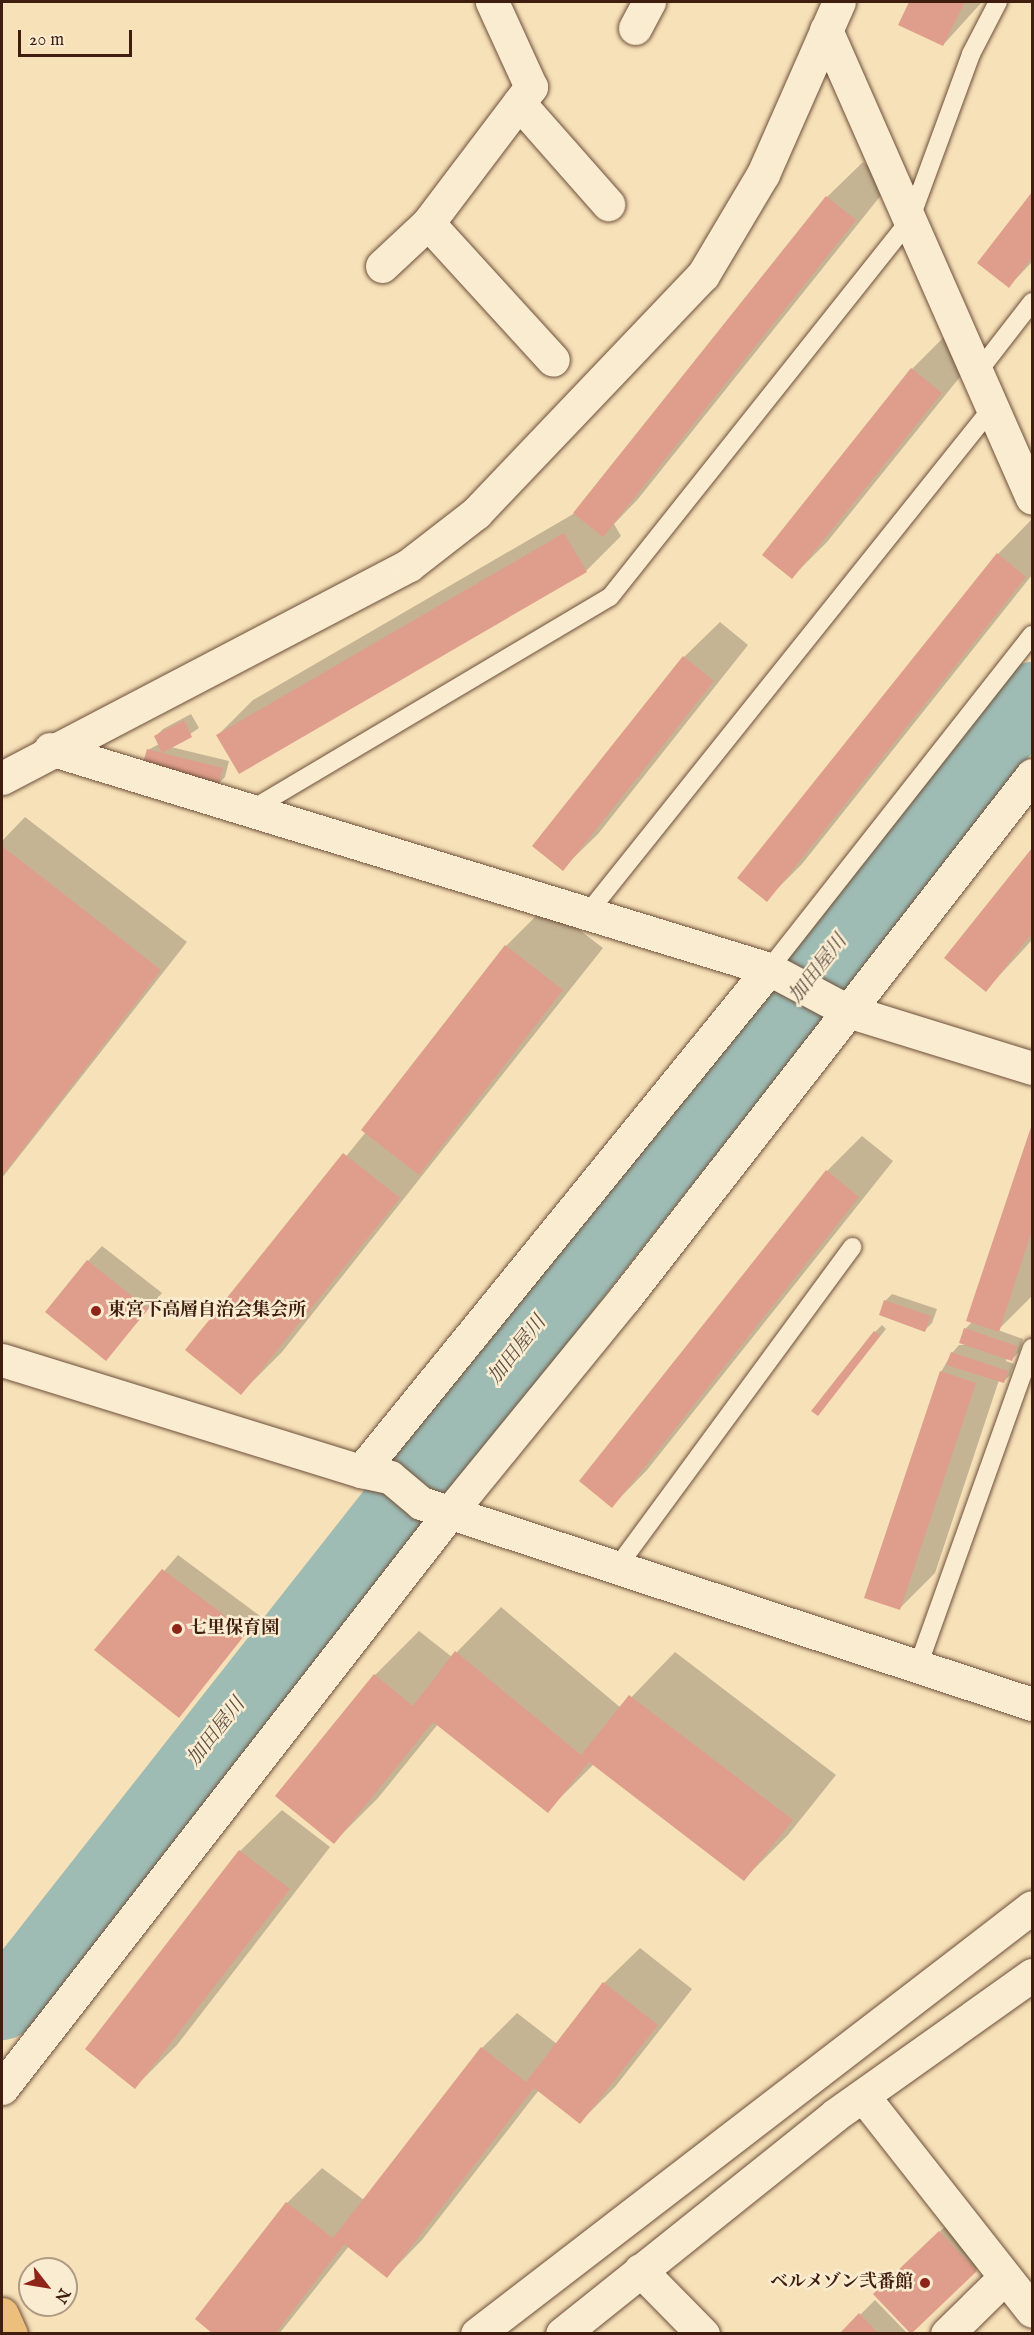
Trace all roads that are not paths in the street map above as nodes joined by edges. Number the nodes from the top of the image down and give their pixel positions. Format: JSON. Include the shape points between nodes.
{"nodes":[{"id":1,"x":492,"y":2,"type":"edge"},
{"id":2,"x":998,"y":2,"type":"edge"},
{"id":3,"x":832,"y":16,"type":"edge"},
{"id":4,"x":519,"y":103,"type":"junction"},
{"id":5,"x":608,"y":204,"type":"dead end"},
{"id":6,"x":910,"y":220,"type":"junction"},
{"id":7,"x":428,"y":223,"type":"junction"},
{"id":8,"x":382,"y":266,"type":"dead end"},
{"id":9,"x":1032,"y":302,"type":"edge"},
{"id":10,"x":553,"y":360,"type":"dead end"},
{"id":11,"x":977,"y":373,"type":"junction"},
{"id":12,"x":992,"y":408,"type":"junction"},
{"id":13,"x":1032,"y":498,"type":"edge"},
{"id":14,"x":1032,"y":634,"type":"edge"},
{"id":15,"x":50,"y":749,"type":"junction"},
{"id":16,"x":1032,"y":775,"type":"edge"},
{"id":17,"x":2,"y":778,"type":"edge"},
{"id":18,"x":251,"y":810,"type":"junction"},
{"id":19,"x":587,"y":914,"type":"junction"},
{"id":20,"x":769,"y":969,"type":"junction"},
{"id":21,"x":848,"y":1011,"type":"junction"},
{"id":22,"x":1032,"y":1068,"type":"edge"},
{"id":23,"x":852,"y":1247,"type":"dead end"},
{"id":24,"x":1032,"y":1348,"type":"edge"},
{"id":25,"x":2,"y":1360,"type":"edge"},
{"id":26,"x":375,"y":1474,"type":"junction"},
{"id":27,"x":436,"y":1507,"type":"junction"},
{"id":28,"x":618,"y":1566,"type":"junction"},
{"id":29,"x":918,"y":1666,"type":"junction"},
{"id":30,"x":1032,"y":1704,"type":"edge"},
{"id":31,"x":1032,"y":1907,"type":"edge"},
{"id":32,"x":1032,"y":1975,"type":"edge"},
{"id":33,"x":2,"y":2088,"type":"edge"},
{"id":34,"x":863,"y":2096,"type":"junction"},
{"id":35,"x":640,"y":2270,"type":"junction"},
{"id":36,"x":1005,"y":2277,"type":"junction"},
{"id":37,"x":1032,"y":2311,"type":"edge"},
{"id":38,"x":2,"y":2314,"type":"edge"},
{"id":39,"x":12,"y":2334,"type":"edge"},
{"id":40,"x":477,"y":2334,"type":"edge"},
{"id":41,"x":562,"y":2334,"type":"edge"},
{"id":42,"x":702,"y":2334,"type":"edge"},
{"id":43,"x":946,"y":2334,"type":"edge"}],
"edges":[{"from":1,"to":4,"type":"street","via":[[531,87]]},
{"from":2,"to":6,"type":"lane","via":[[971,54]]},
{"from":3,"to":6,"type":"street"},
{"from":3,"to":15,"type":"street","via":[[763,174],[703,275],[476,513],[409,565]]},
{"from":4,"to":5,"type":"street"},
{"from":4,"to":7,"type":"street"},
{"from":6,"to":11,"type":"street"},
{"from":6,"to":18,"type":"lane","via":[[610,597]]},
{"from":7,"to":8,"type":"street"},
{"from":7,"to":10,"type":"street"},
{"from":9,"to":11,"type":"lane"},
{"from":11,"to":12,"type":"street"},
{"from":12,"to":13,"type":"street"},
{"from":12,"to":19,"type":"lane"},
{"from":14,"to":20,"type":"lane"},
{"from":15,"to":17,"type":"street"},
{"from":15,"to":18,"type":"street"},
{"from":16,"to":21,"type":"street"},
{"from":18,"to":19,"type":"street"},
{"from":19,"to":20,"type":"street"},
{"from":20,"to":21,"type":"street"},
{"from":20,"to":26,"type":"street"},
{"from":21,"to":22,"type":"street"},
{"from":21,"to":27,"type":"street","via":[[624,1299]]},
{"from":23,"to":28,"type":"lane"},
{"from":24,"to":29,"type":"lane"},
{"from":25,"to":26,"type":"street"},
{"from":26,"to":27,"type":"street"},
{"from":27,"to":28,"type":"street"},
{"from":27,"to":33,"type":"street"},
{"from":28,"to":29,"type":"street"},
{"from":29,"to":30,"type":"street"},
{"from":31,"to":40,"type":"street"},
{"from":32,"to":34,"type":"street"},
{"from":34,"to":35,"type":"street"},
{"from":34,"to":36,"type":"street"},
{"from":35,"to":41,"type":"street"},
{"from":35,"to":42,"type":"street"},
{"from":36,"to":37,"type":"street"},
{"from":36,"to":43,"type":"street"},
{"from":38,"to":39,"type":"main road"}]}
